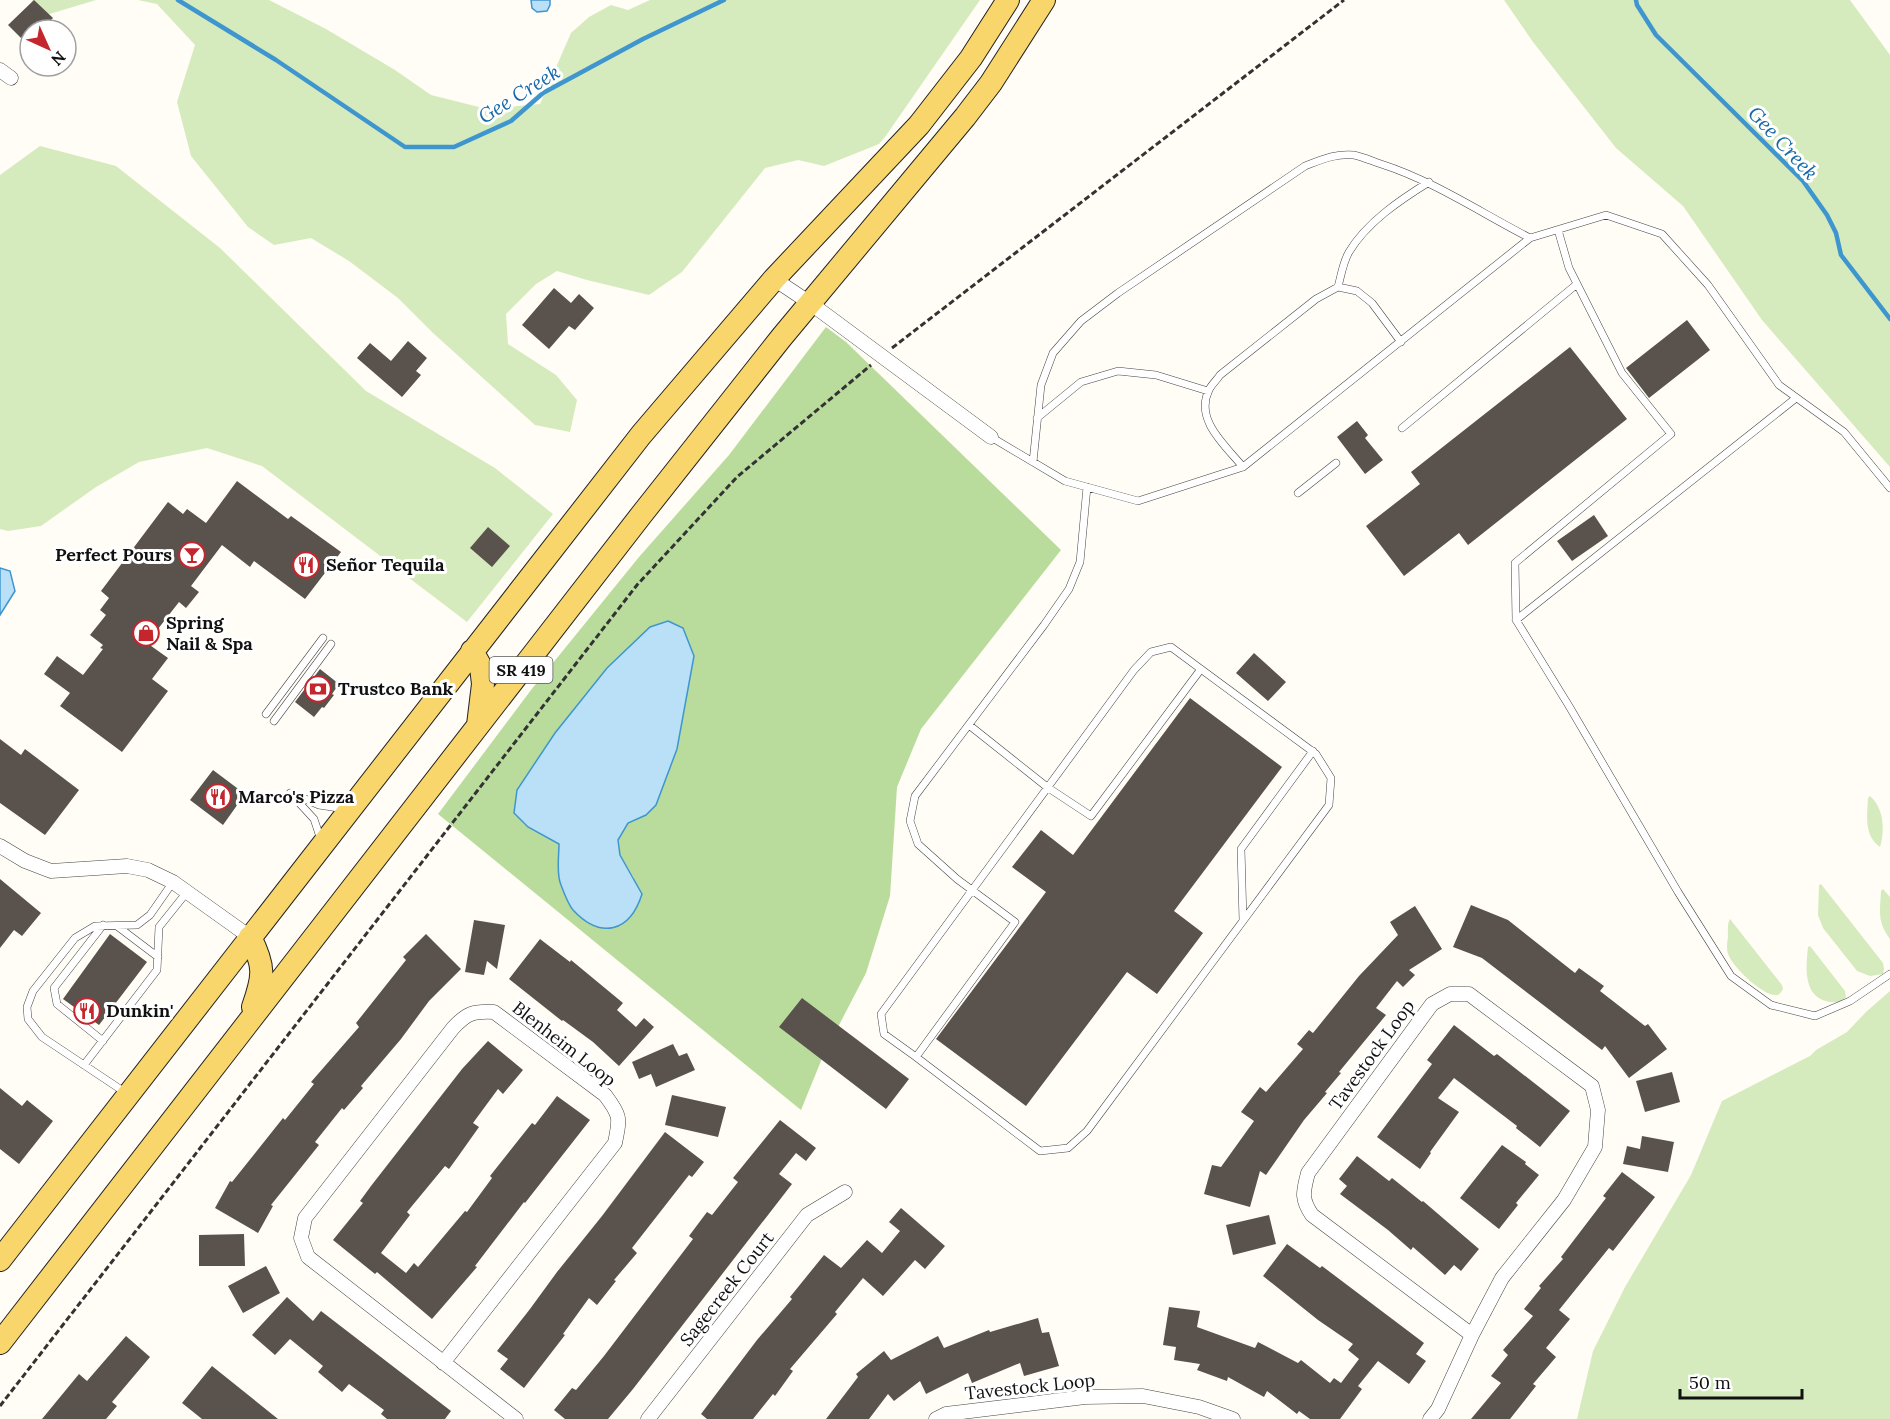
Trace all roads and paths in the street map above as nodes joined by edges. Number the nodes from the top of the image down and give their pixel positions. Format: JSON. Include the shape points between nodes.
{"nodes":[{"id":1,"x":1008,"y":0,"type":"edge"},
{"id":2,"x":1044,"y":0,"type":"edge"},
{"id":3,"x":1344,"y":0,"type":"edge"},
{"id":4,"x":1429,"y":182,"type":"junction"},
{"id":5,"x":1558,"y":230,"type":"junction"},
{"id":6,"x":1530,"y":238,"type":"junction"},
{"id":7,"x":774,"y":279,"type":"junction"},
{"id":8,"x":1577,"y":284,"type":"junction"},
{"id":9,"x":1338,"y":287,"type":"junction"},
{"id":10,"x":810,"y":303,"type":"junction"},
{"id":11,"x":1401,"y":342,"type":"junction"},
{"id":12,"x":894,"y":347,"type":"dead end"},
{"id":13,"x":869,"y":367,"type":"dead end"},
{"id":14,"x":1208,"y":391,"type":"junction"},
{"id":15,"x":1796,"y":398,"type":"junction"},
{"id":16,"x":1037,"y":418,"type":"junction"},
{"id":17,"x":1402,"y":428,"type":"dead end"},
{"id":18,"x":991,"y":437,"type":"joint"},
{"id":19,"x":1033,"y":462,"type":"junction"},
{"id":20,"x":1336,"y":463,"type":"dead end"},
{"id":21,"x":1243,"y":467,"type":"junction"},
{"id":22,"x":1088,"y":487,"type":"junction"},
{"id":23,"x":1890,"y":489,"type":"edge"},
{"id":24,"x":1298,"y":493,"type":"dead end"},
{"id":25,"x":1516,"y":620,"type":"junction"},
{"id":26,"x":323,"y":638,"type":"dead end"},
{"id":27,"x":331,"y":644,"type":"dead end"},
{"id":28,"x":472,"y":651,"type":"junction"},
{"id":29,"x":1201,"y":669,"type":"junction"},
{"id":30,"x":266,"y":714,"type":"dead end"},
{"id":31,"x":274,"y":720,"type":"dead end"},
{"id":32,"x":969,"y":725,"type":"junction"},
{"id":33,"x":477,"y":727,"type":"junction"},
{"id":34,"x":1313,"y":751,"type":"junction"},
{"id":35,"x":1047,"y":787,"type":"junction"},
{"id":36,"x":349,"y":810,"type":"junction"},
{"id":37,"x":322,"y":844,"type":"junction"},
{"id":38,"x":0,"y":846,"type":"edge"},
{"id":39,"x":173,"y":882,"type":"junction"},
{"id":40,"x":971,"y":890,"type":"junction"},
{"id":41,"x":187,"y":892,"type":"junction"},
{"id":42,"x":1243,"y":921,"type":"junction"},
{"id":43,"x":103,"y":925,"type":"junction"},
{"id":44,"x":117,"y":926,"type":"junction"},
{"id":45,"x":250,"y":937,"type":"junction"},
{"id":46,"x":158,"y":957,"type":"junction"},
{"id":47,"x":1890,"y":974,"type":"edge"},
{"id":48,"x":249,"y":1020,"type":"junction"},
{"id":49,"x":102,"y":1041,"type":"junction"},
{"id":50,"x":916,"y":1057,"type":"junction"},
{"id":51,"x":84,"y":1065,"type":"junction"},
{"id":52,"x":128,"y":1094,"type":"junction"},
{"id":53,"x":845,"y":1192,"type":"dead end"},
{"id":54,"x":0,"y":1260,"type":"edge"},
{"id":55,"x":1472,"y":1335,"type":"junction"},
{"id":56,"x":0,"y":1343,"type":"edge"},
{"id":57,"x":443,"y":1363,"type":"junction"},
{"id":58,"x":0,"y":1406,"type":"edge"},
{"id":59,"x":516,"y":1419,"type":"edge"},
{"id":60,"x":648,"y":1419,"type":"edge"},
{"id":61,"x":936,"y":1419,"type":"edge"},
{"id":62,"x":1233,"y":1419,"type":"edge"},
{"id":63,"x":1430,"y":1419,"type":"edge"}],
"edges":[{"from":1,"to":7,"type":"main road","number":"SR 419","via":[[971,58],[919,125]]},
{"from":2,"to":10,"type":"main road","number":"SR 419","via":[[965,117]]},
{"from":3,"to":12,"type":"path"},
{"from":4,"to":6,"type":"lane"},
{"from":4,"to":9,"type":"lane","via":[[1364,232],[1348,254]]},
{"from":4,"to":16,"type":"lane","via":[[1353,155],[1330,156],[1305,166],[1081,321],[1053,353],[1041,385]]},
{"from":5,"to":6,"type":"lane"},
{"from":5,"to":8,"type":"lane"},
{"from":5,"to":15,"type":"lane","via":[[1606,215],[1662,234],[1708,285],[1779,385]]},
{"from":6,"to":11,"type":"lane"},
{"from":7,"to":10,"type":"street"},
{"from":7,"to":28,"type":"main road","number":"SR 419","via":[[641,435]]},
{"from":8,"to":17,"type":"lane"},
{"from":8,"to":25,"type":"lane","via":[[1622,373],[1671,434],[1515,563]]},
{"from":9,"to":11,"type":"lane","via":[[1357,291],[1372,303]]},
{"from":9,"to":14,"type":"lane","via":[[1316,299],[1220,375]]},
{"from":10,"to":18,"type":"street"},
{"from":10,"to":33,"type":"main road","number":"SR 419"},
{"from":11,"to":21,"type":"lane"},
{"from":13,"to":58,"type":"path","via":[[737,477],[637,585]]},
{"from":14,"to":16,"type":"lane","via":[[1156,375],[1118,371],[1081,382]]},
{"from":14,"to":21,"type":"lane","via":[[1204,412],[1212,430]]},
{"from":15,"to":23,"type":"lane","via":[[1844,432]]},
{"from":15,"to":25,"type":"lane"},
{"from":16,"to":19,"type":"lane"},
{"from":18,"to":19,"type":"lane"},
{"from":19,"to":22,"type":"lane","via":[[1065,481]]},
{"from":20,"to":24,"type":"lane"},
{"from":21,"to":22,"type":"lane","via":[[1138,501]]},
{"from":22,"to":32,"type":"lane","via":[[1080,562],[1069,589]]},
{"from":25,"to":47,"type":"lane","via":[[1731,976],[1771,1005],[1815,1016],[1850,1001]]},
{"from":26,"to":30,"type":"lane"},
{"from":27,"to":31,"type":"lane"},
{"from":28,"to":33,"type":"main road","via":[[481,667],[483,684]]},
{"from":28,"to":36,"type":"main road","number":"SR 419"},
{"from":29,"to":34,"type":"lane"},
{"from":29,"to":35,"type":"lane","via":[[1171,647],[1151,652]]},
{"from":29,"to":35,"type":"lane","via":[[1091,816]]},
{"from":32,"to":35,"type":"lane"},
{"from":32,"to":40,"type":"lane","via":[[915,796],[910,821],[918,844]]},
{"from":33,"to":48,"type":"main road","number":"SR 419"},
{"from":34,"to":42,"type":"lane","via":[[1241,849]]},
{"from":34,"to":42,"type":"lane","via":[[1331,778],[1329,805]]},
{"from":35,"to":40,"type":"lane"},
{"from":36,"to":37,"type":"main road","number":"SR 419"},
{"from":36,"to":37,"type":"lane","via":[[330,808],[291,792],[314,819]]},
{"from":37,"to":45,"type":"main road","number":"SR 419"},
{"from":38,"to":39,"type":"street","via":[[51,871],[127,866],[148,870]]},
{"from":39,"to":41,"type":"street"},
{"from":39,"to":44,"type":"lane","via":[[150,915],[137,925]]},
{"from":40,"to":50,"type":"lane","via":[[881,1014],[884,1034]]},
{"from":40,"to":50,"type":"lane","via":[[1014,922]]},
{"from":41,"to":45,"type":"street"},
{"from":41,"to":46,"type":"lane","via":[[159,927]]},
{"from":42,"to":50,"type":"lane","via":[[1087,1131],[1068,1148],[1040,1151]]},
{"from":43,"to":44,"type":"lane"},
{"from":43,"to":49,"type":"lane","via":[[54,988],[57,1004]]},
{"from":43,"to":51,"type":"lane","via":[[75,938],[33,991],[27,1007],[28,1019],[42,1037]]},
{"from":44,"to":46,"type":"lane"},
{"from":45,"to":48,"type":"main road","via":[[260,956],[262,981]]},
{"from":45,"to":52,"type":"main road","number":"SR 419"},
{"from":46,"to":49,"type":"lane","via":[[157,970]]},
{"from":48,"to":56,"type":"main road","number":"SR 419"},
{"from":49,"to":51,"type":"lane"},
{"from":51,"to":52,"type":"lane"},
{"from":52,"to":54,"type":"main road","number":"SR 419"},
{"from":53,"to":60,"type":"street","name":"Sagecreek Court","via":[[807,1215]]},
{"from":55,"to":55,"type":"street","name":"Tavestock Loop","via":[[1312,1215],[1303,1192],[1308,1173],[1432,1004],[1450,994],[1468,994],[1592,1086],[1598,1110],[1595,1147],[1564,1200],[1502,1278]]},
{"from":55,"to":63,"type":"street","name":"Tavestock Loop"},
{"from":57,"to":57,"type":"street","name":"Blenheim Loop","via":[[308,1257],[301,1238],[305,1218],[453,1028],[464,1016],[494,1012],[605,1095],[620,1119],[615,1143]]},
{"from":57,"to":59,"type":"street","name":"Blenheim Loop"},
{"from":61,"to":62,"type":"street","name":"Tavestock Loop","via":[[946,1414],[1085,1397],[1143,1396],[1199,1407]]}]}
